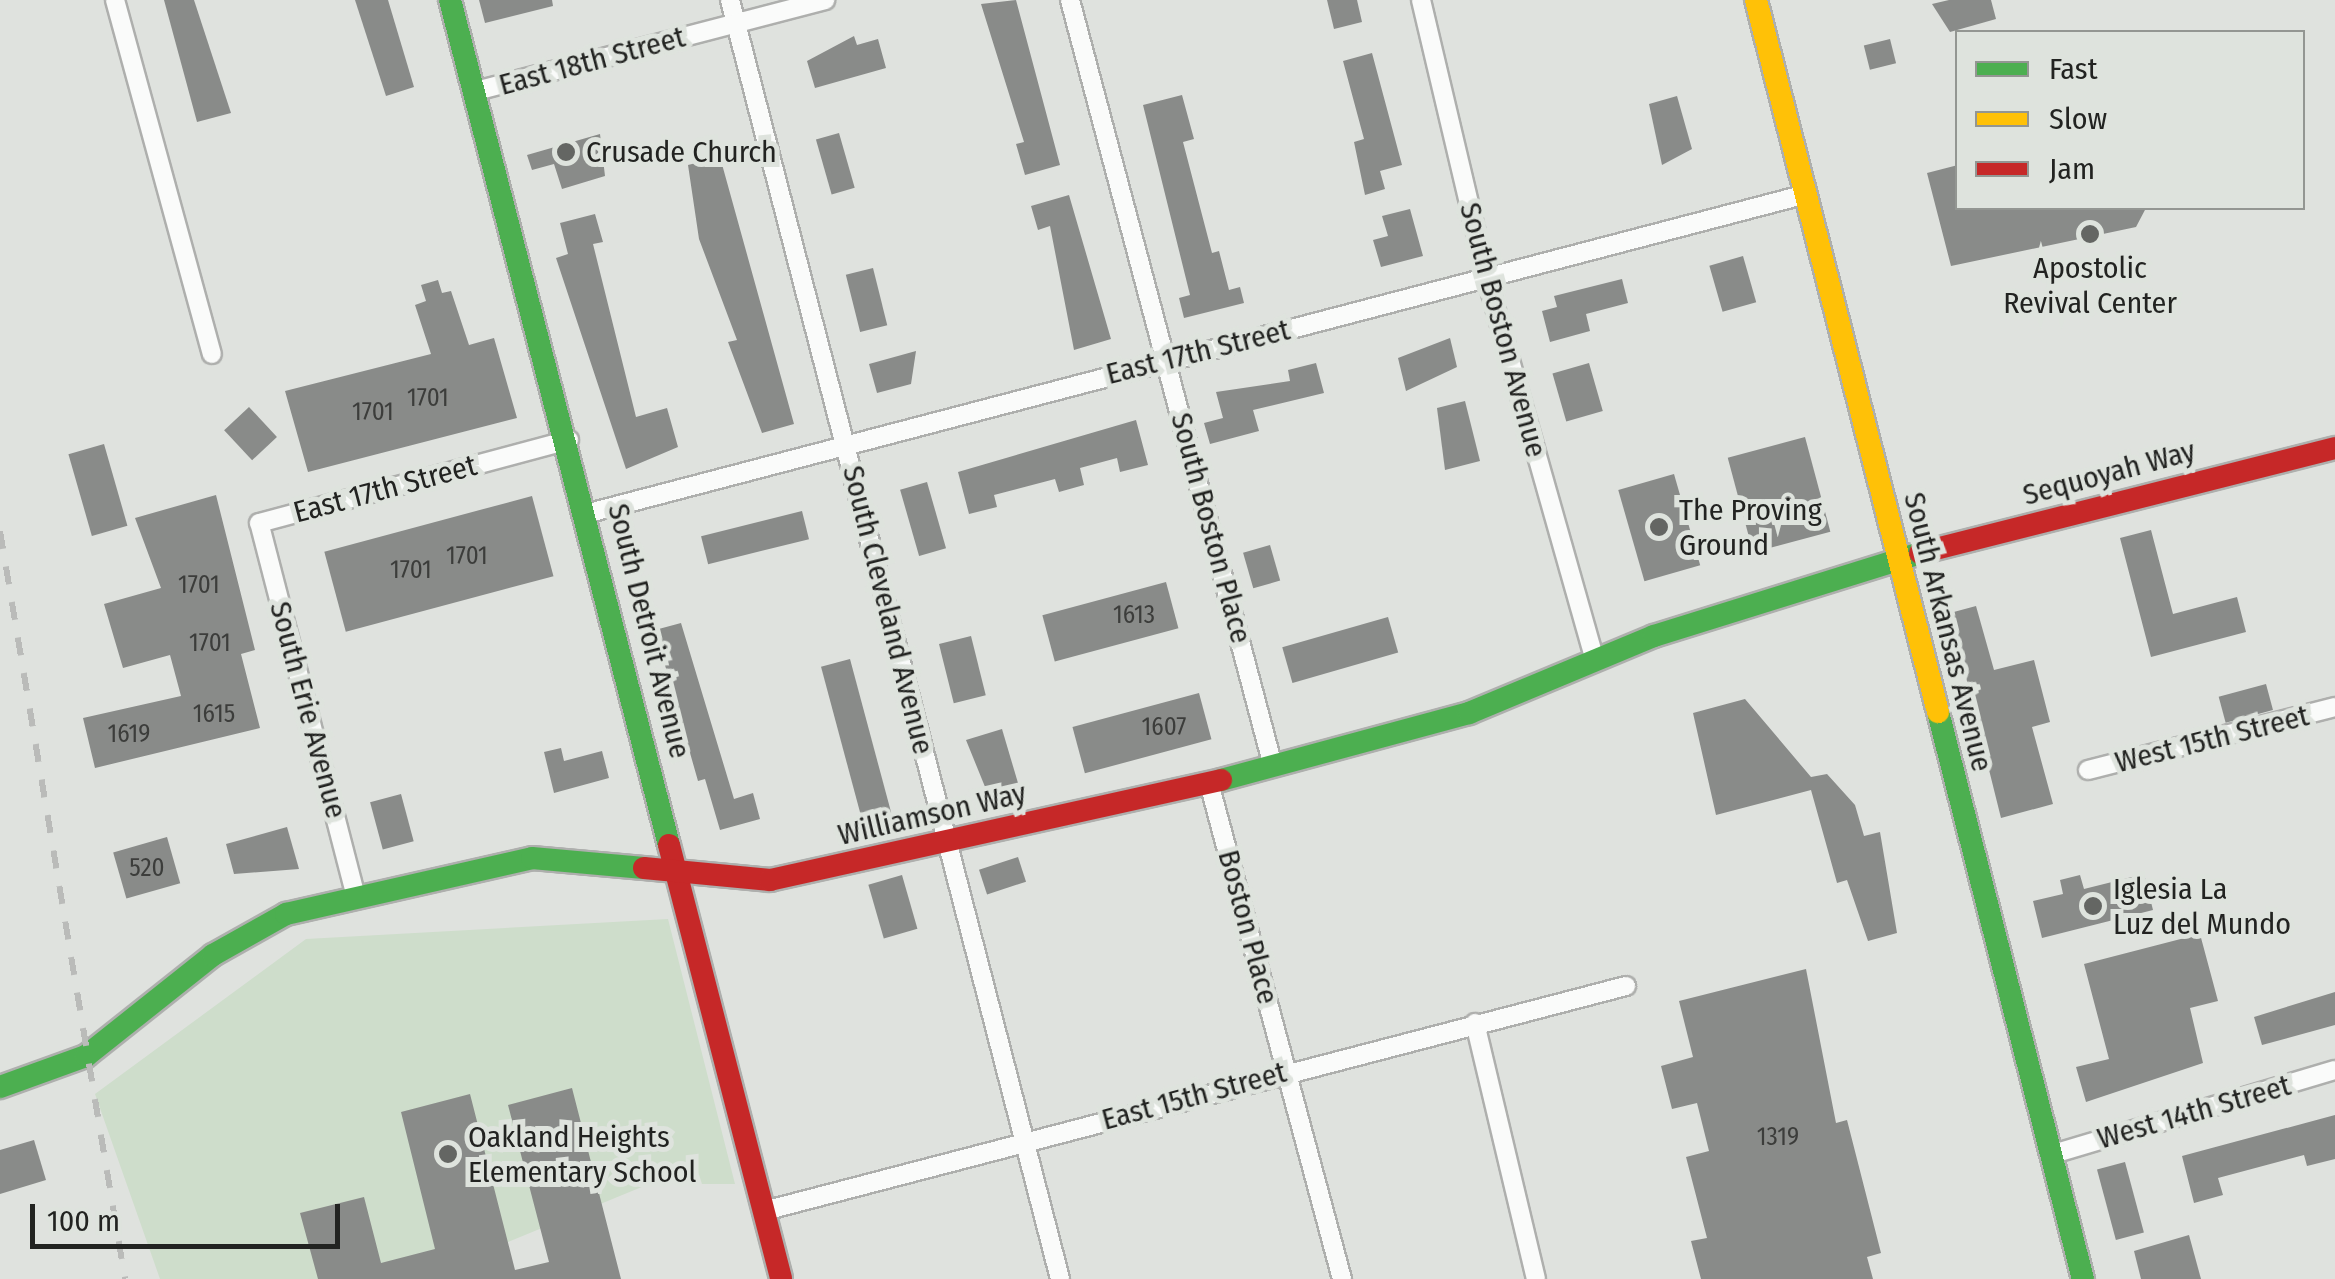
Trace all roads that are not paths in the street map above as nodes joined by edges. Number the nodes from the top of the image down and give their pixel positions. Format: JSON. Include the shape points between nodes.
{"nodes":[{"id":1,"x":115,"y":0,"type":"edge"},
{"id":2,"x":450,"y":0,"type":"edge"},
{"id":3,"x":730,"y":0,"type":"edge"},
{"id":4,"x":825,"y":0,"type":"edge"},
{"id":5,"x":1070,"y":0,"type":"edge"},
{"id":6,"x":1422,"y":0,"type":"edge"},
{"id":7,"x":1756,"y":0,"type":"edge"},
{"id":8,"x":736,"y":24,"type":"junction"},
{"id":9,"x":476,"y":91,"type":"junction"},
{"id":10,"x":1808,"y":194,"type":"junction"},
{"id":11,"x":1487,"y":279,"type":"junction"},
{"id":12,"x":212,"y":354,"type":"dead end"},
{"id":13,"x":1166,"y":359,"type":"junction"},
{"id":14,"x":569,"y":440,"type":"junction"},
{"id":15,"x":848,"y":444,"type":"junction"},
{"id":16,"x":2335,"y":448,"type":"edge"},
{"id":17,"x":589,"y":513,"type":"junction"},
{"id":18,"x":259,"y":523,"type":"joint"},
{"id":19,"x":1898,"y":560,"type":"junction"},
{"id":20,"x":1594,"y":657,"type":"junction"},
{"id":21,"x":2335,"y":707,"type":"edge"},
{"id":22,"x":1273,"y":766,"type":"junction"},
{"id":23,"x":2088,"y":770,"type":"dead end"},
{"id":24,"x":1209,"y":783,"type":"junction"},
{"id":25,"x":945,"y":841,"type":"junction"},
{"id":26,"x":676,"y":872,"type":"junction"},
{"id":27,"x":356,"y":896,"type":"junction"},
{"id":28,"x":1626,"y":986,"type":"dead end"},
{"id":29,"x":1475,"y":1023,"type":"junction"},
{"id":30,"x":2335,"y":1070,"type":"edge"},
{"id":31,"x":1288,"y":1071,"type":"junction"},
{"id":32,"x":0,"y":1086,"type":"edge"},
{"id":33,"x":1028,"y":1142,"type":"junction"},
{"id":34,"x":2052,"y":1154,"type":"junction"},
{"id":35,"x":764,"y":1211,"type":"junction"},
{"id":36,"x":781,"y":1279,"type":"edge"},
{"id":37,"x":1060,"y":1279,"type":"edge"},
{"id":38,"x":1342,"y":1279,"type":"edge"},
{"id":39,"x":1536,"y":1279,"type":"edge"},
{"id":40,"x":2083,"y":1279,"type":"edge"}],
"edges":[{"from":1,"to":12,"type":"street"},
{"from":2,"to":9,"type":"main road","name":"South Detroit Avenue"},
{"from":3,"to":8,"type":"street","name":"South Cleveland Avenue"},
{"from":4,"to":8,"type":"street","name":"East 18th Street"},
{"from":5,"to":13,"type":"street","name":"South Boston Place"},
{"from":6,"to":11,"type":"street","name":"South Boston Avenue"},
{"from":7,"to":10,"type":"main road","name":"South Arkansas Avenue"},
{"from":8,"to":9,"type":"street","name":"East 18th Street"},
{"from":8,"to":15,"type":"street","name":"South Cleveland Avenue"},
{"from":9,"to":14,"type":"main road","name":"South Detroit Avenue"},
{"from":10,"to":11,"type":"street","name":"East 17th Street"},
{"from":10,"to":19,"type":"main road","name":"South Arkansas Avenue"},
{"from":11,"to":13,"type":"street","name":"East 17th Street"},
{"from":11,"to":20,"type":"street","name":"South Boston Avenue"},
{"from":13,"to":15,"type":"street","name":"East 17th Street"},
{"from":13,"to":22,"type":"street","name":"South Boston Place"},
{"from":14,"to":17,"type":"main road","name":"South Detroit Avenue"},
{"from":14,"to":18,"type":"street","name":"East 17th Street"},
{"from":15,"to":17,"type":"street","name":"East 17th Street"},
{"from":15,"to":25,"type":"street","name":"South Cleveland Avenue"},
{"from":16,"to":19,"type":"main road","name":"Sequoyah Way"},
{"from":17,"to":26,"type":"main road","name":"South Detroit Avenue"},
{"from":18,"to":27,"type":"street","name":"South Erie Avenue"},
{"from":19,"to":20,"type":"main road","name":"Williamson Way"},
{"from":19,"to":34,"type":"main road","name":"South Arkansas Avenue"},
{"from":20,"to":22,"type":"main road","name":"Williamson Way","via":[[1469,713]]},
{"from":21,"to":23,"type":"street","name":"West 15th Street"},
{"from":22,"to":24,"type":"main road","name":"Williamson Way"},
{"from":24,"to":25,"type":"main road","name":"Williamson Way"},
{"from":24,"to":31,"type":"street","name":"Boston Place"},
{"from":25,"to":26,"type":"main road","name":"Williamson Way","via":[[770,880]]},
{"from":25,"to":33,"type":"street","name":"South Cleveland Avenue"},
{"from":26,"to":27,"type":"main road","name":"Williamson Way","via":[[532,858]]},
{"from":26,"to":35,"type":"main road","name":"South Detroit Avenue"},
{"from":27,"to":32,"type":"main road","name":"Williamson Way","via":[[250,932],[86,1056]]},
{"from":28,"to":29,"type":"street","name":"East 15th Street"},
{"from":29,"to":31,"type":"street","name":"East 15th Street"},
{"from":29,"to":39,"type":"street"},
{"from":30,"to":34,"type":"street","name":"West 14th Street"},
{"from":31,"to":33,"type":"street","name":"East 15th Street"},
{"from":31,"to":38,"type":"street"},
{"from":33,"to":35,"type":"street","name":"East 15th Street"},
{"from":33,"to":37,"type":"street","name":"South Cleveland Avenue"},
{"from":34,"to":40,"type":"main road","name":"South Arkansas Avenue"},
{"from":35,"to":36,"type":"main road","name":"South Detroit Avenue"}]}
